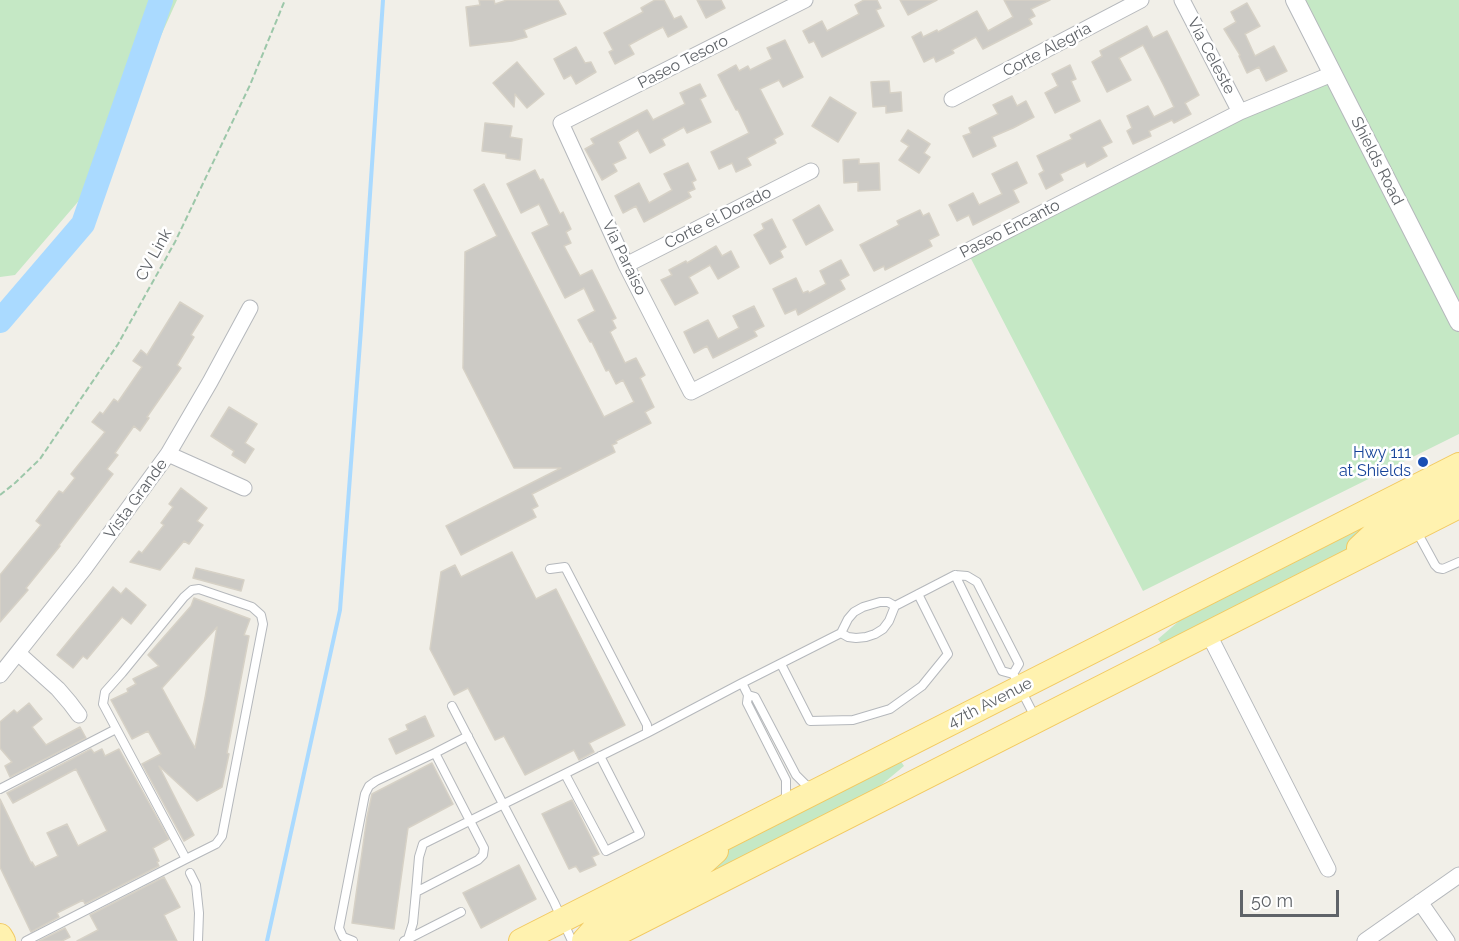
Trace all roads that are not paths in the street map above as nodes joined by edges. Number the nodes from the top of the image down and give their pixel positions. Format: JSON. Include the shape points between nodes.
{"nodes":[{"id":1,"x":805,"y":0,"type":"edge"},
{"id":2,"x":1141,"y":0,"type":"edge"},
{"id":3,"x":1182,"y":0,"type":"edge"},
{"id":4,"x":1294,"y":0,"type":"edge"},
{"id":5,"x":1332,"y":74,"type":"junction"},
{"id":6,"x":952,"y":99,"type":"dead end"},
{"id":7,"x":1240,"y":112,"type":"junction"},
{"id":8,"x":561,"y":123,"type":"joint"},
{"id":9,"x":811,"y":171,"type":"dead end"},
{"id":10,"x":626,"y":265,"type":"junction"},
{"id":11,"x":250,"y":308,"type":"dead end"},
{"id":12,"x":1459,"y":322,"type":"edge"},
{"id":13,"x":691,"y":392,"type":"joint"},
{"id":14,"x":168,"y":454,"type":"junction"},
{"id":15,"x":1459,"y":465,"type":"edge"},
{"id":16,"x":1459,"y":484,"type":"edge"},
{"id":17,"x":244,"y":488,"type":"dead end"},
{"id":18,"x":1459,"y":506,"type":"edge"},
{"id":19,"x":1415,"y":528,"type":"junction"},
{"id":20,"x":1459,"y":562,"type":"edge"},
{"id":21,"x":1340,"y":566,"type":"junction"},
{"id":22,"x":550,"y":569,"type":"dead end"},
{"id":23,"x":955,"y":575,"type":"junction"},
{"id":24,"x":918,"y":594,"type":"junction"},
{"id":25,"x":895,"y":606,"type":"junction"},
{"id":26,"x":842,"y":633,"type":"junction"},
{"id":27,"x":1208,"y":633,"type":"junction"},
{"id":28,"x":18,"y":653,"type":"junction"},
{"id":29,"x":781,"y":664,"type":"junction"},
{"id":30,"x":0,"y":675,"type":"edge"},
{"id":31,"x":1017,"y":681,"type":"junction"},
{"id":32,"x":742,"y":683,"type":"junction"},
{"id":33,"x":748,"y":695,"type":"junction"},
{"id":34,"x":452,"y":706,"type":"dead end"},
{"id":35,"x":79,"y":716,"type":"dead end"},
{"id":36,"x":1037,"y":720,"type":"junction"},
{"id":37,"x":116,"y":729,"type":"junction"},
{"id":38,"x":647,"y":733,"type":"junction"},
{"id":39,"x":468,"y":736,"type":"junction"},
{"id":40,"x":435,"y":753,"type":"junction"},
{"id":41,"x":600,"y":756,"type":"junction"},
{"id":42,"x":566,"y":774,"type":"junction"},
{"id":43,"x":821,"y":788,"type":"junction"},
{"id":44,"x":0,"y":789,"type":"edge"},
{"id":45,"x":503,"y":805,"type":"junction"},
{"id":46,"x":780,"y":810,"type":"junction"},
{"id":47,"x":470,"y":821,"type":"junction"},
{"id":48,"x":740,"y":830,"type":"junction"},
{"id":49,"x":186,"y":860,"type":"junction"},
{"id":50,"x":1328,"y":869,"type":"dead end"},
{"id":51,"x":190,"y":873,"type":"dead end"},
{"id":52,"x":1459,"y":875,"type":"edge"},
{"id":53,"x":416,"y":892,"type":"junction"},
{"id":54,"x":1420,"y":902,"type":"junction"},
{"id":55,"x":461,"y":912,"type":"dead end"},
{"id":56,"x":567,"y":930,"type":"edge"},
{"id":57,"x":0,"y":936,"type":"edge"},
{"id":58,"x":406,"y":940,"type":"edge"},
{"id":59,"x":3,"y":941,"type":"edge"},
{"id":60,"x":26,"y":941,"type":"edge"},
{"id":61,"x":198,"y":941,"type":"edge"},
{"id":62,"x":353,"y":941,"type":"edge"},
{"id":63,"x":521,"y":941,"type":"edge"},
{"id":64,"x":552,"y":941,"type":"edge"},
{"id":65,"x":584,"y":941,"type":"edge"},
{"id":66,"x":602,"y":941,"type":"edge"},
{"id":67,"x":1365,"y":941,"type":"edge"},
{"id":68,"x":1447,"y":941,"type":"edge"}],
"edges":[{"from":1,"to":8,"type":"street","name":"Paseo Tesoro"},
{"from":2,"to":6,"type":"street","name":"Corte Alegria"},
{"from":3,"to":7,"type":"street","name":"Via Celeste"},
{"from":4,"to":5,"type":"street","name":"Shields Road"},
{"from":5,"to":7,"type":"street","name":"Paseo Encanto"},
{"from":5,"to":12,"type":"street","name":"Shields Road"},
{"from":7,"to":13,"type":"street","name":"Paseo Encanto"},
{"from":8,"to":10,"type":"street","name":"Via Paraiso"},
{"from":9,"to":10,"type":"street","name":"Corte el Dorado"},
{"from":10,"to":13,"type":"street","name":"Via Paraiso"},
{"from":11,"to":14,"type":"street","name":"Vista Grande"},
{"from":14,"to":17,"type":"street"},
{"from":14,"to":28,"type":"street","name":"Vista Grande"},
{"from":15,"to":31,"type":"main road","name":"47th Avenue"},
{"from":16,"to":21,"type":"main road","via":[[1389,520]]},
{"from":18,"to":19,"type":"main road"},
{"from":19,"to":20,"type":"lane","via":[[1435,566],[1443,569]]},
{"from":19,"to":21,"type":"main road"},
{"from":21,"to":27,"type":"main road"},
{"from":22,"to":38,"type":"lane","via":[[566,567],[647,725]]},
{"from":23,"to":24,"type":"lane"},
{"from":23,"to":31,"type":"lane","via":[[1002,671]]},
{"from":23,"to":31,"type":"lane","via":[[977,582],[1019,664]]},
{"from":24,"to":25,"type":"lane"},
{"from":24,"to":29,"type":"lane","via":[[948,654],[922,686],[890,709],[853,720],[810,721]]},
{"from":25,"to":26,"type":"lane","via":[[880,602],[862,607],[848,619]]},
{"from":25,"to":26,"type":"lane","via":[[889,621],[875,634],[856,638]]},
{"from":26,"to":29,"type":"lane"},
{"from":27,"to":36,"type":"main road"},
{"from":27,"to":50,"type":"street"},
{"from":28,"to":30,"type":"street","name":"Vista Grande"},
{"from":28,"to":35,"type":"street","via":[[58,689]]},
{"from":29,"to":32,"type":"lane"},
{"from":31,"to":36,"type":"lane"},
{"from":31,"to":43,"type":"main road","name":"47th Avenue"},
{"from":32,"to":33,"type":"lane"},
{"from":32,"to":38,"type":"lane"},
{"from":33,"to":43,"type":"lane","via":[[755,697],[796,775],[807,785]]},
{"from":33,"to":46,"type":"lane","via":[[747,703],[786,780]]},
{"from":34,"to":39,"type":"lane"},
{"from":36,"to":66,"type":"main road"},
{"from":37,"to":44,"type":"lane"},
{"from":37,"to":49,"type":"lane"},
{"from":37,"to":49,"type":"lane","via":[[103,704],[105,692],[192,590],[252,607],[261,615],[263,624],[222,836],[216,844]]},
{"from":38,"to":41,"type":"lane"},
{"from":39,"to":40,"type":"lane"},
{"from":39,"to":45,"type":"lane"},
{"from":40,"to":47,"type":"lane"},
{"from":40,"to":62,"type":"lane","via":[[376,781],[365,795],[339,928],[343,937]]},
{"from":41,"to":42,"type":"lane"},
{"from":41,"to":42,"type":"lane","via":[[640,834],[606,851]]},
{"from":42,"to":45,"type":"lane"},
{"from":43,"to":46,"type":"main road","name":"47th Avenue"},
{"from":45,"to":47,"type":"lane"},
{"from":45,"to":56,"type":"lane"},
{"from":46,"to":48,"type":"main road","name":"47th Avenue"},
{"from":47,"to":53,"type":"lane","via":[[423,844]]},
{"from":47,"to":53,"type":"lane","via":[[484,848],[483,855]]},
{"from":48,"to":56,"type":"main road","name":"47th Avenue"},
{"from":48,"to":65,"type":"main road","via":[[683,881],[598,925]]},
{"from":49,"to":60,"type":"lane"},
{"from":51,"to":61,"type":"lane","via":[[196,885]]},
{"from":52,"to":54,"type":"street"},
{"from":53,"to":58,"type":"lane","via":[[413,923]]},
{"from":54,"to":67,"type":"street"},
{"from":54,"to":68,"type":"street"},
{"from":55,"to":58,"type":"lane"},
{"from":56,"to":63,"type":"main road","name":"47th Avenue"},
{"from":56,"to":64,"type":"main road"},
{"from":57,"to":59,"type":"main road"}]}
